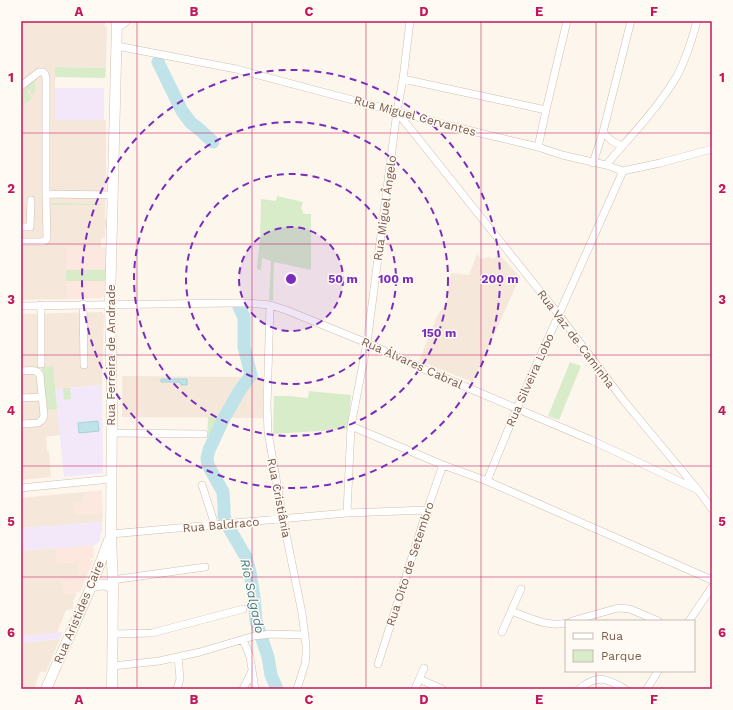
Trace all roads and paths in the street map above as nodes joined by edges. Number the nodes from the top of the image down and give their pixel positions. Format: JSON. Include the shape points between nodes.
{"nodes":[{"id":1,"x":127,"y":21,"type":"edge"},
{"id":2,"x":410,"y":21,"type":"edge"},
{"id":3,"x":567,"y":21,"type":"edge"},
{"id":4,"x":631,"y":21,"type":"edge"},
{"id":5,"x":697,"y":21,"type":"edge"},
{"id":6,"x":117,"y":25,"type":"edge"},
{"id":7,"x":117,"y":46,"type":"junction"},
{"id":8,"x":403,"y":79,"type":"junction"},
{"id":9,"x":21,"y":86,"type":"edge"},
{"id":10,"x":546,"y":110,"type":"junction"},
{"id":11,"x":397,"y":111,"type":"junction"},
{"id":12,"x":603,"y":132,"type":"junction"},
{"id":13,"x":622,"y":146,"type":"junction"},
{"id":14,"x":538,"y":147,"type":"junction"},
{"id":15,"x":712,"y":149,"type":"edge"},
{"id":16,"x":593,"y":163,"type":"junction"},
{"id":17,"x":606,"y":165,"type":"junction"},
{"id":18,"x":623,"y":171,"type":"junction"},
{"id":19,"x":46,"y":194,"type":"junction"},
{"id":20,"x":113,"y":195,"type":"junction"},
{"id":21,"x":31,"y":200,"type":"dead end"},
{"id":22,"x":21,"y":227,"type":"edge"},
{"id":23,"x":21,"y":242,"type":"edge"},
{"id":24,"x":83,"y":304,"type":"junction"},
{"id":25,"x":110,"y":304,"type":"junction"},
{"id":26,"x":41,"y":305,"type":"junction"},
{"id":27,"x":270,"y":305,"type":"junction"},
{"id":28,"x":21,"y":306,"type":"edge"},
{"id":29,"x":558,"y":315,"type":"junction"},
{"id":30,"x":367,"y":343,"type":"junction"},
{"id":31,"x":41,"y":364,"type":"dead end"},
{"id":32,"x":84,"y":365,"type":"dead end"},
{"id":33,"x":21,"y":371,"type":"edge"},
{"id":34,"x":42,"y":397,"type":"junction"},
{"id":35,"x":21,"y":398,"type":"edge"},
{"id":36,"x":517,"y":408,"type":"junction"},
{"id":37,"x":21,"y":424,"type":"edge"},
{"id":38,"x":351,"y":426,"type":"junction"},
{"id":39,"x":112,"y":433,"type":"junction"},
{"id":40,"x":204,"y":434,"type":"dead end"},
{"id":41,"x":443,"y":465,"type":"junction"},
{"id":42,"x":111,"y":479,"type":"junction"},
{"id":43,"x":487,"y":481,"type":"junction"},
{"id":44,"x":202,"y":485,"type":"dead end"},
{"id":45,"x":21,"y":488,"type":"edge"},
{"id":46,"x":698,"y":490,"type":"junction"},
{"id":47,"x":712,"y":509,"type":"edge"},
{"id":48,"x":427,"y":510,"type":"junction"},
{"id":49,"x":347,"y":513,"type":"junction"},
{"id":50,"x":283,"y":519,"type":"junction"},
{"id":51,"x":215,"y":525,"type":"junction"},
{"id":52,"x":111,"y":534,"type":"junction"},
{"id":53,"x":205,"y":567,"type":"dead end"},
{"id":54,"x":712,"y":580,"type":"edge"},
{"id":55,"x":112,"y":584,"type":"junction"},
{"id":56,"x":91,"y":587,"type":"junction"},
{"id":57,"x":712,"y":587,"type":"edge"},
{"id":58,"x":521,"y":589,"type":"dead end"},
{"id":59,"x":243,"y":609,"type":"dead end"},
{"id":60,"x":511,"y":611,"type":"junction"},
{"id":61,"x":576,"y":620,"type":"edge"},
{"id":62,"x":656,"y":620,"type":"edge"},
{"id":63,"x":690,"y":620,"type":"edge"},
{"id":64,"x":565,"y":623,"type":"edge"},
{"id":65,"x":502,"y":632,"type":"dead end"},
{"id":66,"x":113,"y":634,"type":"junction"},
{"id":67,"x":305,"y":635,"type":"junction"},
{"id":68,"x":243,"y":638,"type":"junction"},
{"id":69,"x":178,"y":657,"type":"junction"},
{"id":70,"x":378,"y":664,"type":"dead end"},
{"id":71,"x":113,"y":666,"type":"junction"},
{"id":72,"x":424,"y":668,"type":"dead end"},
{"id":73,"x":252,"y":671,"type":"junction"},
{"id":74,"x":657,"y":672,"type":"edge"},
{"id":75,"x":419,"y":679,"type":"junction"},
{"id":76,"x":46,"y":689,"type":"edge"},
{"id":77,"x":112,"y":689,"type":"edge"},
{"id":78,"x":177,"y":689,"type":"edge"},
{"id":79,"x":243,"y":689,"type":"edge"},
{"id":80,"x":256,"y":689,"type":"edge"},
{"id":81,"x":297,"y":689,"type":"edge"},
{"id":82,"x":414,"y":689,"type":"edge"},
{"id":83,"x":442,"y":689,"type":"edge"},
{"id":84,"x":579,"y":689,"type":"edge"},
{"id":85,"x":625,"y":689,"type":"edge"},
{"id":86,"x":647,"y":689,"type":"edge"}],
"edges":[{"from":1,"to":6,"type":"street"},
{"from":2,"to":8,"type":"street","name":"Rua Miguel Ângelo"},
{"from":3,"to":10,"type":"street"},
{"from":4,"to":12,"type":"street"},
{"from":5,"to":13,"type":"street","via":[[684,60],[665,95]]},
{"from":6,"to":7,"type":"street","name":"Rua Ferreira de Andrade"},
{"from":7,"to":11,"type":"street","name":"Rua Miguel Cervantes","via":[[236,69]]},
{"from":7,"to":20,"type":"street","name":"Rua Ferreira de Andrade"},
{"from":8,"to":10,"type":"street"},
{"from":8,"to":11,"type":"street","name":"Rua Miguel Ângelo"},
{"from":9,"to":19,"type":"street","via":[[39,72],[45,74]]},
{"from":10,"to":14,"type":"street"},
{"from":11,"to":14,"type":"street","name":"Rua Miguel Cervantes"},
{"from":11,"to":29,"type":"street","name":"Rua Vaz de Caminha"},
{"from":11,"to":30,"type":"street","name":"Rua Miguel Ângelo"},
{"from":12,"to":13,"type":"street"},
{"from":12,"to":16,"type":"street"},
{"from":13,"to":17,"type":"street"},
{"from":14,"to":16,"type":"street","name":"Rua Miguel Cervantes"},
{"from":15,"to":18,"type":"street"},
{"from":16,"to":17,"type":"street","name":"Rua Miguel Cervantes"},
{"from":17,"to":18,"type":"street","name":"Rua Miguel Cervantes"},
{"from":18,"to":29,"type":"street","name":"Rua Silveira Lobo"},
{"from":19,"to":20,"type":"street"},
{"from":19,"to":23,"type":"street","via":[[47,239],[44,242]]},
{"from":20,"to":25,"type":"street","name":"Rua Ferreira de Andrade"},
{"from":21,"to":22,"type":"street","via":[[30,227]]},
{"from":24,"to":25,"type":"street","name":"Rua Álvares Cabral"},
{"from":24,"to":26,"type":"street","name":"Rua Álvares Cabral"},
{"from":24,"to":32,"type":"street"},
{"from":25,"to":27,"type":"street","name":"Rua Álvares Cabral"},
{"from":25,"to":39,"type":"street","name":"Rua Ferreira de Andrade"},
{"from":26,"to":28,"type":"street","name":"Rua Álvares Cabral"},
{"from":26,"to":31,"type":"street"},
{"from":27,"to":30,"type":"street","name":"Rua Álvares Cabral"},
{"from":27,"to":50,"type":"street","name":"Rua Cristiânia","via":[[267,424]]},
{"from":29,"to":36,"type":"street","name":"Rua Silveira Lobo"},
{"from":29,"to":46,"type":"street","name":"Rua Vaz de Caminha","via":[[624,401]]},
{"from":30,"to":36,"type":"street","name":"Rua Álvares Cabral"},
{"from":30,"to":38,"type":"street","name":"Rua Miguel Ângelo"},
{"from":33,"to":34,"type":"street","via":[[39,372]]},
{"from":34,"to":35,"type":"street"},
{"from":34,"to":37,"type":"street","via":[[42,420],[38,423]]},
{"from":36,"to":43,"type":"street","name":"Rua Silveira Lobo"},
{"from":36,"to":46,"type":"street","name":"Rua Álvares Cabral"},
{"from":38,"to":41,"type":"street"},
{"from":38,"to":49,"type":"street","name":"Rua Miguel Ângelo"},
{"from":39,"to":40,"type":"street"},
{"from":39,"to":42,"type":"street","name":"Rua Ferreira de Andrade"},
{"from":41,"to":43,"type":"street"},
{"from":41,"to":48,"type":"street","name":"Rua Oito de Setembro"},
{"from":42,"to":45,"type":"street"},
{"from":42,"to":52,"type":"street","name":"Rua Ferreira de Andrade"},
{"from":43,"to":54,"type":"street"},
{"from":44,"to":51,"type":"street"},
{"from":46,"to":47,"type":"street","name":"Rua Vaz de Caminha"},
{"from":48,"to":49,"type":"street","name":"Rua Baldraco"},
{"from":48,"to":70,"type":"street","name":"Rua Oito de Setembro"},
{"from":49,"to":50,"type":"street","name":"Rua Baldraco"},
{"from":50,"to":51,"type":"street","name":"Rua Baldraco"},
{"from":50,"to":67,"type":"street","name":"Rua Cristiânia"},
{"from":51,"to":52,"type":"street","name":"Rua Baldraco"},
{"from":52,"to":55,"type":"street","name":"Rua Ferreira de Andrade"},
{"from":52,"to":56,"type":"street","name":"Rua Aristides Caire"},
{"from":53,"to":55,"type":"street"},
{"from":55,"to":56,"type":"street"},
{"from":55,"to":66,"type":"street","name":"Rua Ferreira de Andrade"},
{"from":56,"to":76,"type":"street","name":"Rua Aristides Caire"},
{"from":57,"to":63,"type":"street"},
{"from":58,"to":60,"type":"street"},
{"from":59,"to":66,"type":"street","via":[[152,633]]},
{"from":60,"to":64,"type":"street","via":[[548,624]]},
{"from":60,"to":65,"type":"street"},
{"from":61,"to":62,"type":"street","via":[[625,608]]},
{"from":66,"to":71,"type":"street","name":"Rua Ferreira de Andrade"},
{"from":67,"to":68,"type":"street","via":[[272,634]]},
{"from":67,"to":81,"type":"street","name":"Rua Cristiânia","via":[[305,664]]},
{"from":68,"to":69,"type":"street"},
{"from":68,"to":73,"type":"street"},
{"from":69,"to":71,"type":"street"},
{"from":69,"to":78,"type":"street","via":[[180,679]]},
{"from":71,"to":77,"type":"street","name":"Rua Ferreira de Andrade"},
{"from":72,"to":75,"type":"street"},
{"from":73,"to":79,"type":"street"},
{"from":73,"to":80,"type":"street"},
{"from":74,"to":86,"type":"street"},
{"from":75,"to":82,"type":"street"},
{"from":75,"to":83,"type":"street"},
{"from":84,"to":85,"type":"street","via":[[588,682],[604,679]]}]}
